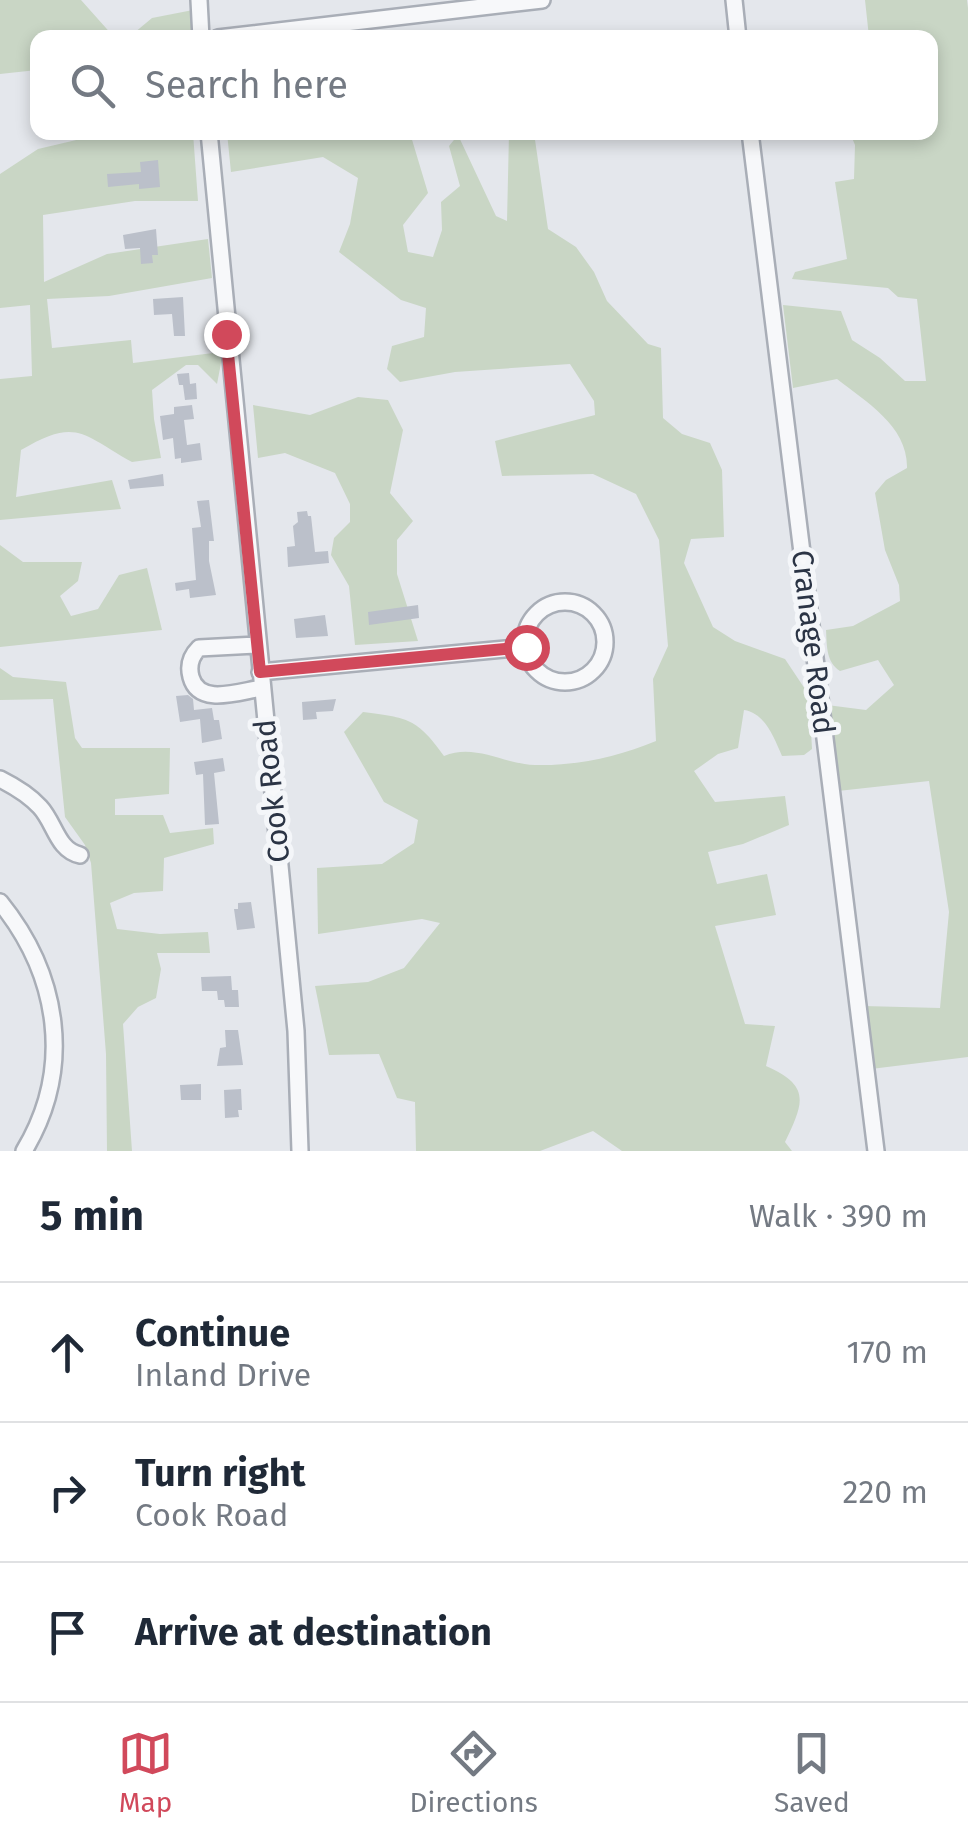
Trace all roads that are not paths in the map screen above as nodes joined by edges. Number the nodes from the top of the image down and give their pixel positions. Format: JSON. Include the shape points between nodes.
{"nodes":[{"id":1,"x":199,"y":0,"type":"edge"},
{"id":2,"x":542,"y":0,"type":"edge"},
{"id":3,"x":734,"y":0,"type":"edge"},
{"id":4,"x":201,"y":30,"type":"edge"},
{"id":5,"x":286,"y":30,"type":"edge"},
{"id":6,"x":737,"y":30,"type":"edge"},
{"id":7,"x":210,"y":140,"type":"edge"},
{"id":8,"x":751,"y":140,"type":"edge"},
{"id":9,"x":258,"y":645,"type":"junction"},
{"id":10,"x":526,"y":647,"type":"junction"},
{"id":11,"x":261,"y":680,"type":"junction"},
{"id":12,"x":0,"y":779,"type":"edge"},
{"id":13,"x":80,"y":855,"type":"dead end"},
{"id":14,"x":0,"y":902,"type":"edge"},
{"id":15,"x":24,"y":1151,"type":"edge"},
{"id":16,"x":300,"y":1151,"type":"edge"},
{"id":17,"x":876,"y":1151,"type":"edge"}],
"edges":[{"from":1,"to":4,"type":"street"},
{"from":2,"to":5,"type":"street"},
{"from":3,"to":6,"type":"street"},
{"from":7,"to":9,"type":"street","name":"Cook Road"},
{"from":8,"to":17,"type":"street","name":"Cranage Road"},
{"from":9,"to":11,"type":"street","name":"Cook Road"},
{"from":9,"to":11,"type":"street","via":[[203,646],[193,653],[190,674],[198,691],[209,696]]},
{"from":10,"to":10,"type":"street","via":[[547,677],[580,680],[604,654],[604,631],[582,606],[560,602],[536,615]]},
{"from":10,"to":11,"type":"street"},
{"from":11,"to":16,"type":"street","name":"Cook Road","via":[[296,1031]]},
{"from":12,"to":13,"type":"street","via":[[36,802],[61,843]]},
{"from":14,"to":15,"type":"street","via":[[41,968],[54,1025],[50,1090]]}]}
